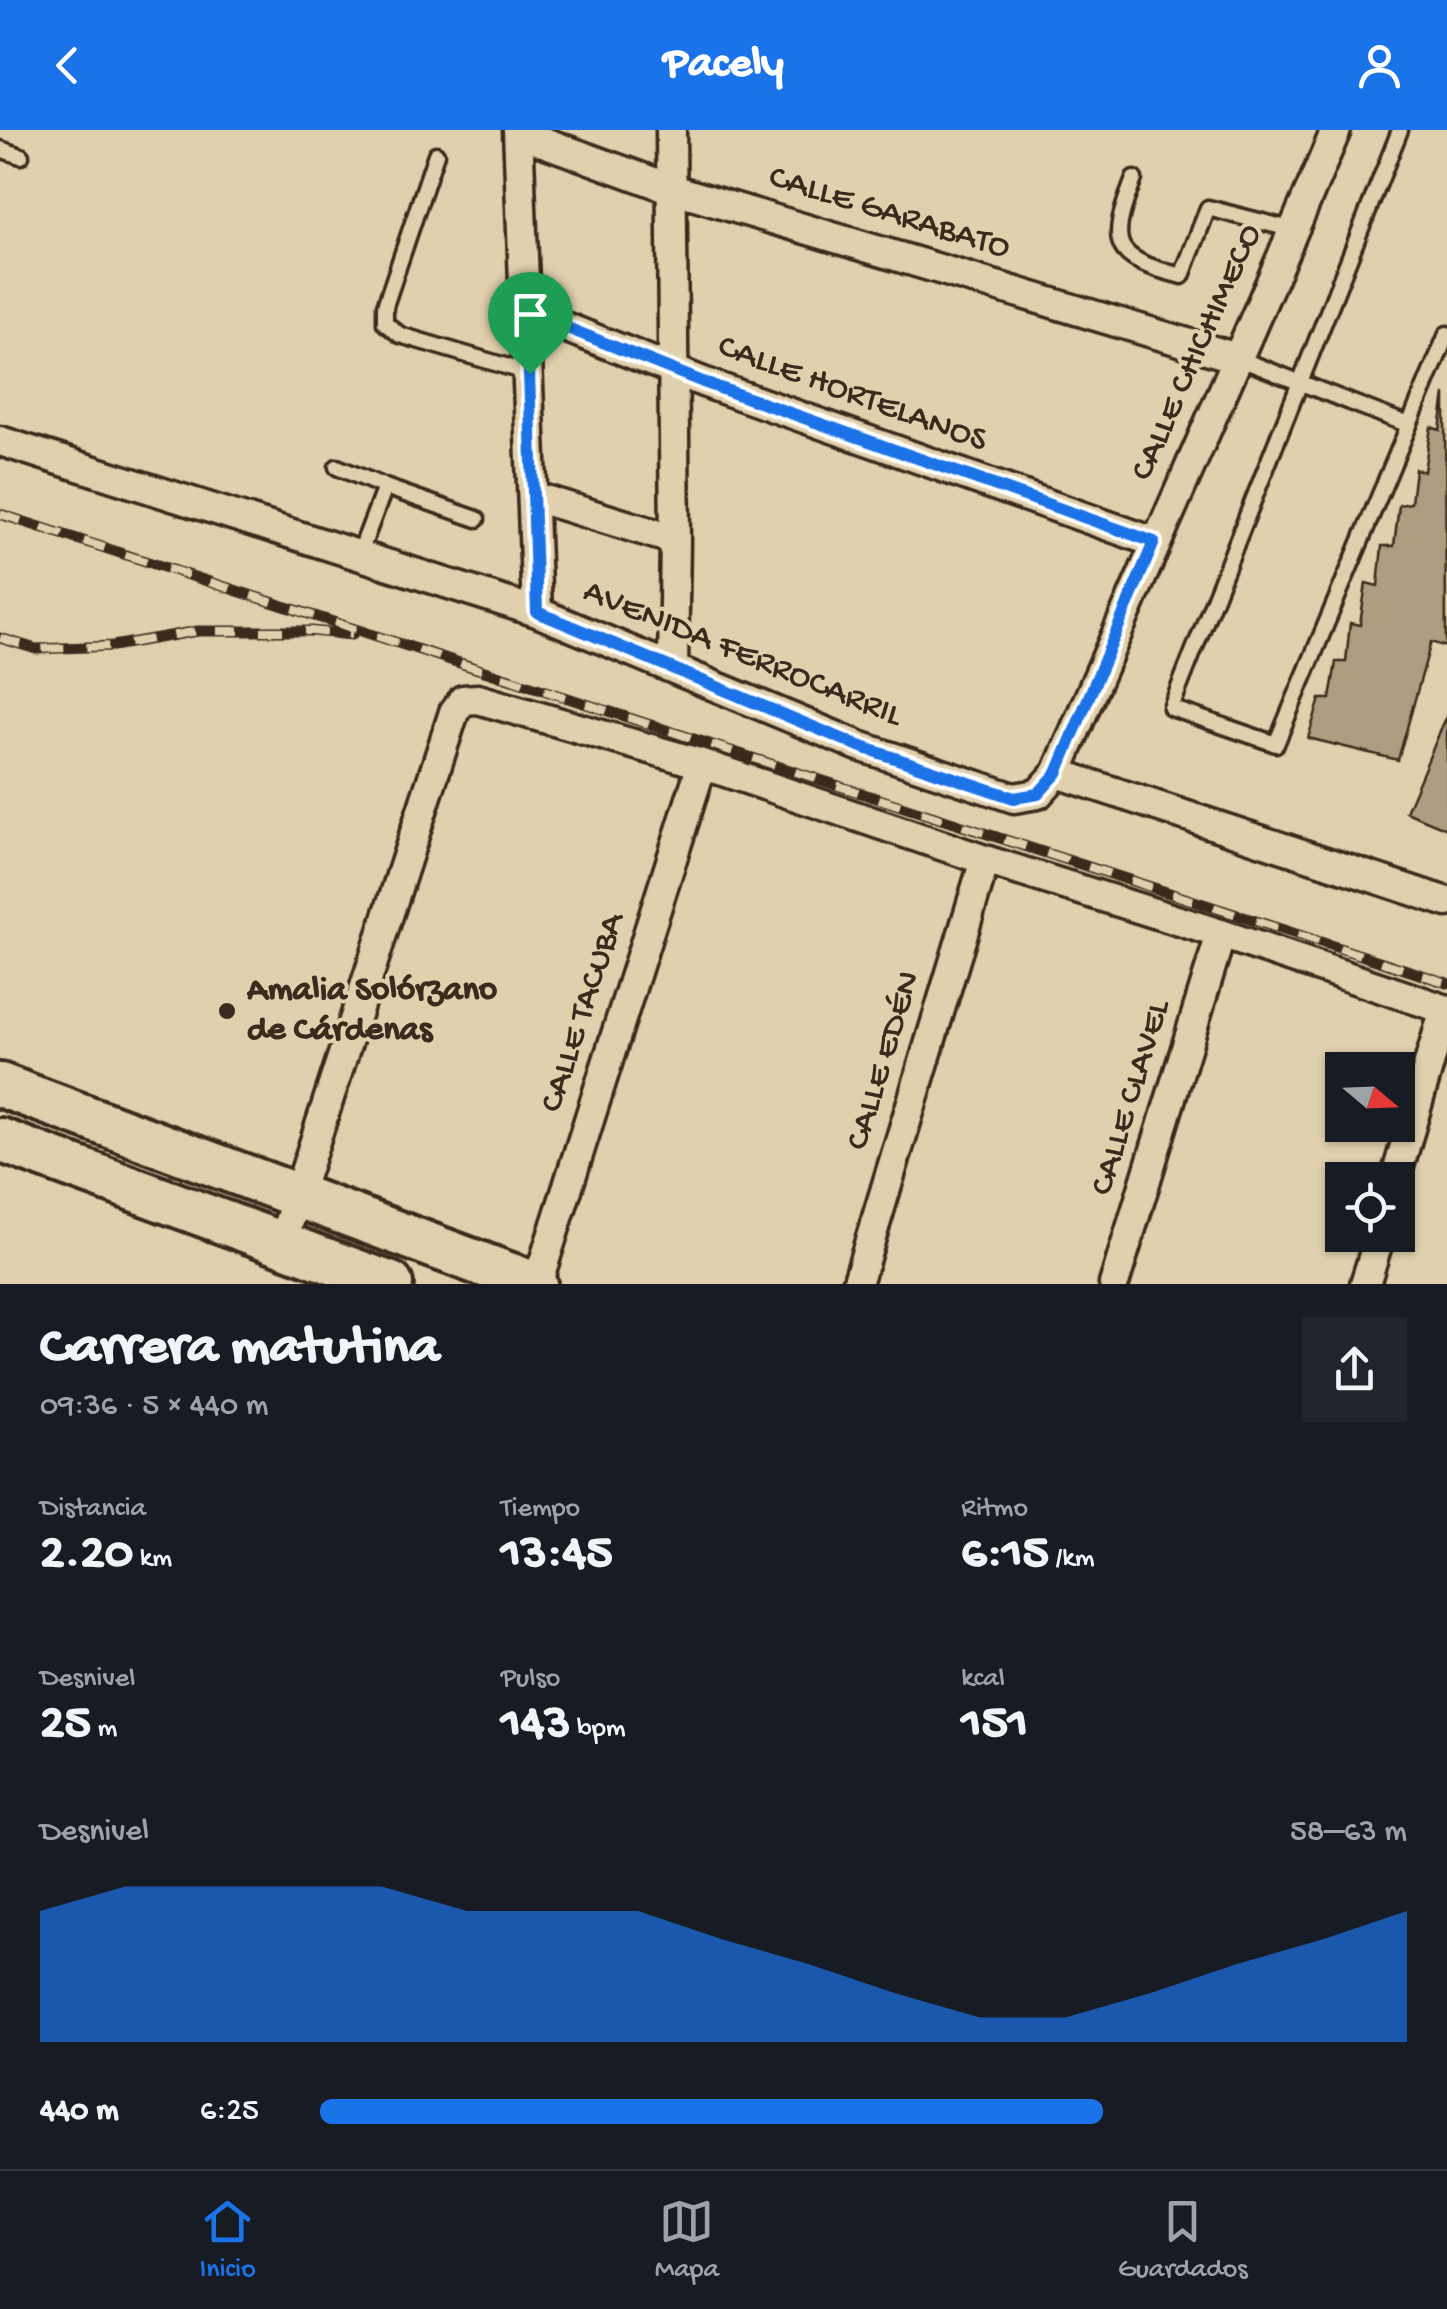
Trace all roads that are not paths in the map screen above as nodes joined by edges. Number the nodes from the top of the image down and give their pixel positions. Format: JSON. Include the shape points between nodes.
{"nodes":[{"id":1,"x":670,"y":130,"type":"edge"},
{"id":2,"x":1336,"y":130,"type":"edge"},
{"id":3,"x":1400,"y":130,"type":"edge"},
{"id":4,"x":518,"y":131,"type":"edge"},
{"id":5,"x":0,"y":149,"type":"edge"},
{"id":6,"x":436,"y":154,"type":"dead end"},
{"id":7,"x":21,"y":156,"type":"dead end"},
{"id":8,"x":1134,"y":179,"type":"dead end"},
{"id":9,"x":672,"y":189,"type":"junction"},
{"id":10,"x":1294,"y":230,"type":"junction"},
{"id":11,"x":527,"y":312,"type":"junction"},
{"id":12,"x":1447,"y":334,"type":"edge"},
{"id":13,"x":1240,"y":359,"type":"junction"},
{"id":14,"x":674,"y":370,"type":"junction"},
{"id":15,"x":530,"y":374,"type":"junction"},
{"id":16,"x":1300,"y":381,"type":"junction"},
{"id":17,"x":1409,"y":424,"type":"junction"},
{"id":18,"x":0,"y":441,"type":"edge"},
{"id":19,"x":337,"y":467,"type":"dead end"},
{"id":20,"x":385,"y":488,"type":"junction"},
{"id":21,"x":535,"y":497,"type":"junction"},
{"id":22,"x":477,"y":520,"type":"dead end"},
{"id":23,"x":675,"y":540,"type":"junction"},
{"id":24,"x":1154,"y":542,"type":"junction"},
{"id":25,"x":359,"y":555,"type":"junction"},
{"id":26,"x":537,"y":612,"type":"junction"},
{"id":27,"x":673,"y":667,"type":"junction"},
{"id":28,"x":702,"y":764,"type":"junction"},
{"id":29,"x":1057,"y":773,"type":"junction"},
{"id":30,"x":985,"y":860,"type":"junction"},
{"id":31,"x":1447,"y":902,"type":"edge"},
{"id":32,"x":1221,"y":934,"type":"junction"},
{"id":33,"x":1446,"y":1009,"type":"edge"},
{"id":34,"x":0,"y":1086,"type":"edge"},
{"id":35,"x":0,"y":1140,"type":"edge"},
{"id":36,"x":1401,"y":1162,"type":"edge"},
{"id":37,"x":299,"y":1196,"type":"junction"},
{"id":38,"x":282,"y":1242,"type":"junction"},
{"id":39,"x":1375,"y":1252,"type":"edge"},
{"id":40,"x":391,"y":1284,"type":"edge"},
{"id":41,"x":536,"y":1284,"type":"edge"},
{"id":42,"x":857,"y":1284,"type":"edge"},
{"id":43,"x":1114,"y":1284,"type":"edge"},
{"id":44,"x":1366,"y":1284,"type":"edge"}],
"edges":[{"from":1,"to":9,"type":"street"},
{"from":2,"to":10,"type":"street","name":"CALLE CHICHIMECO"},
{"from":3,"to":16,"type":"lane"},
{"from":4,"to":9,"type":"street","name":"CALLE GARABATO"},
{"from":4,"to":11,"type":"street"},
{"from":5,"to":7,"type":"lane"},
{"from":6,"to":15,"type":"lane","via":[[385,323],[400,334]]},
{"from":8,"to":10,"type":"lane","via":[[1117,222],[1121,246],[1154,268],[1182,276],[1208,208]]},
{"from":9,"to":13,"type":"street","name":"CALLE GARABATO"},
{"from":9,"to":14,"type":"street"},
{"from":10,"to":13,"type":"street","name":"CALLE CHICHIMECO"},
{"from":11,"to":14,"type":"street","name":"CALLE HORTELANOS"},
{"from":11,"to":15,"type":"street"},
{"from":12,"to":17,"type":"lane"},
{"from":13,"to":16,"type":"lane"},
{"from":13,"to":24,"type":"street","name":"CALLE CHICHIMECO"},
{"from":14,"to":23,"type":"street"},
{"from":14,"to":24,"type":"street","name":"CALLE HORTELANOS"},
{"from":15,"to":21,"type":"street"},
{"from":16,"to":17,"type":"lane"},
{"from":16,"to":17,"type":"lane","via":[[1171,708],[1276,744]]},
{"from":18,"to":25,"type":"street","name":"AVENIDA FERROCARRIL"},
{"from":19,"to":20,"type":"lane"},
{"from":20,"to":22,"type":"lane"},
{"from":20,"to":25,"type":"lane"},
{"from":21,"to":23,"type":"street"},
{"from":21,"to":26,"type":"street"},
{"from":23,"to":27,"type":"street"},
{"from":24,"to":29,"type":"street","name":"CALLE CHICHIMECO"},
{"from":25,"to":26,"type":"street","name":"AVENIDA FERROCARRIL"},
{"from":26,"to":27,"type":"street","name":"AVENIDA FERROCARRIL"},
{"from":27,"to":29,"type":"street","name":"AVENIDA FERROCARRIL","via":[[859,746],[1014,798],[1038,794]]},
{"from":28,"to":30,"type":"street"},
{"from":28,"to":37,"type":"street","via":[[463,700]]},
{"from":28,"to":41,"type":"street","name":"CALLE TACUBA"},
{"from":29,"to":31,"type":"street"},
{"from":30,"to":32,"type":"street"},
{"from":30,"to":42,"type":"street","name":"CALLE EDÉN"},
{"from":32,"to":33,"type":"street"},
{"from":32,"to":43,"type":"street","name":"CALLE CLAVEL"},
{"from":33,"to":36,"type":"street"},
{"from":34,"to":37,"type":"main road"},
{"from":35,"to":38,"type":"main road"},
{"from":37,"to":38,"type":"street"},
{"from":37,"to":41,"type":"main road"},
{"from":38,"to":40,"type":"main road"},
{"from":39,"to":44,"type":"street"}]}
